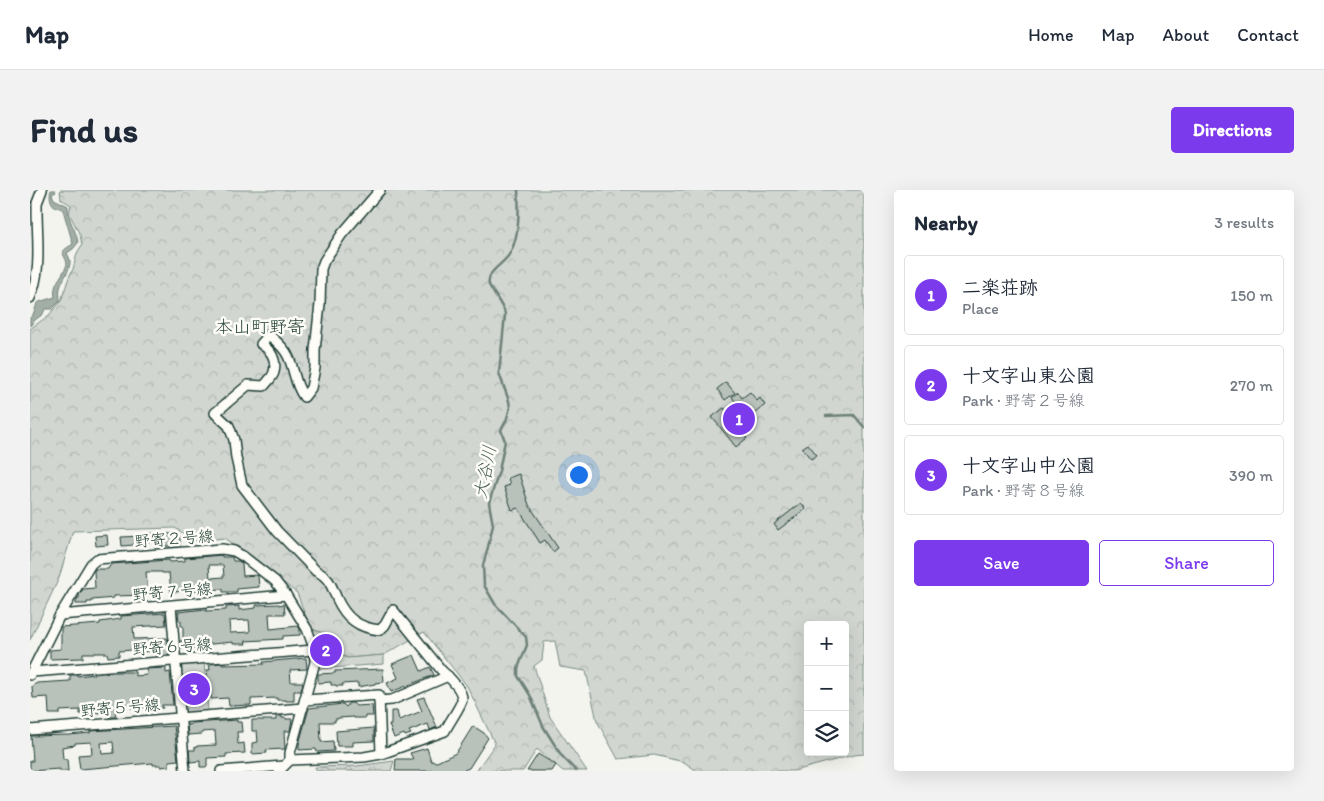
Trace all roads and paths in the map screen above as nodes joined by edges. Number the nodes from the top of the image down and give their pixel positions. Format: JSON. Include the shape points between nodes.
{"nodes":[{"id":1,"x":42,"y":190,"type":"edge"},
{"id":2,"x":380,"y":190,"type":"edge"},
{"id":3,"x":30,"y":298,"type":"edge"},
{"id":4,"x":286,"y":596,"type":"junction"},
{"id":5,"x":171,"y":606,"type":"junction"},
{"id":6,"x":60,"y":615,"type":"junction"},
{"id":7,"x":314,"y":650,"type":"junction"},
{"id":8,"x":176,"y":661,"type":"junction"},
{"id":9,"x":31,"y":674,"type":"edge"},
{"id":10,"x":448,"y":676,"type":"junction"},
{"id":11,"x":379,"y":701,"type":"junction"},
{"id":12,"x":304,"y":704,"type":"junction"},
{"id":13,"x":180,"y":717,"type":"junction"},
{"id":14,"x":30,"y":730,"type":"edge"},
{"id":15,"x":381,"y":754,"type":"junction"},
{"id":16,"x":284,"y":766,"type":"edge"},
{"id":17,"x":185,"y":771,"type":"edge"},
{"id":18,"x":221,"y":771,"type":"edge"}],
"edges":[{"from":1,"to":3,"type":"street","via":[[37,203],[38,264]]},
{"from":2,"to":10,"type":"street","via":[[342,234],[321,269],[315,368],[311,388],[304,398],[288,356],[269,335],[261,344],[270,350],[275,361],[274,374],[264,386],[248,385],[215,413],[229,426],[242,485],[283,536],[329,580],[346,614],[357,624],[380,630],[393,610]]},
{"from":4,"to":5,"type":"street","name":"野寄７号線"},
{"from":4,"to":6,"type":"street","name":"野寄２号線","via":[[275,581],[234,551],[97,559]]},
{"from":4,"to":7,"type":"street","name":"野寄２号線","via":[[307,629]]},
{"from":5,"to":6,"type":"street","name":"野寄７号線"},
{"from":5,"to":8,"type":"street"},
{"from":6,"to":9,"type":"street","name":"野寄２号線"},
{"from":7,"to":8,"type":"street","name":"野寄６号線"},
{"from":7,"to":12,"type":"street","name":"野寄２号線","via":[[315,662]]},
{"from":8,"to":9,"type":"street","name":"野寄６号線"},
{"from":8,"to":13,"type":"street"},
{"from":10,"to":11,"type":"street","via":[[392,700]]},
{"from":10,"to":15,"type":"street","via":[[461,693],[462,701],[445,731]]},
{"from":11,"to":12,"type":"street","name":"野寄５号線","via":[[379,695]]},
{"from":11,"to":15,"type":"street"},
{"from":12,"to":13,"type":"street","name":"野寄５号線"},
{"from":12,"to":16,"type":"street","name":"野寄２号線"},
{"from":13,"to":14,"type":"street","name":"野寄５号線"},
{"from":13,"to":17,"type":"street"},
{"from":15,"to":16,"type":"street"},
{"from":16,"to":18,"type":"street"}]}
